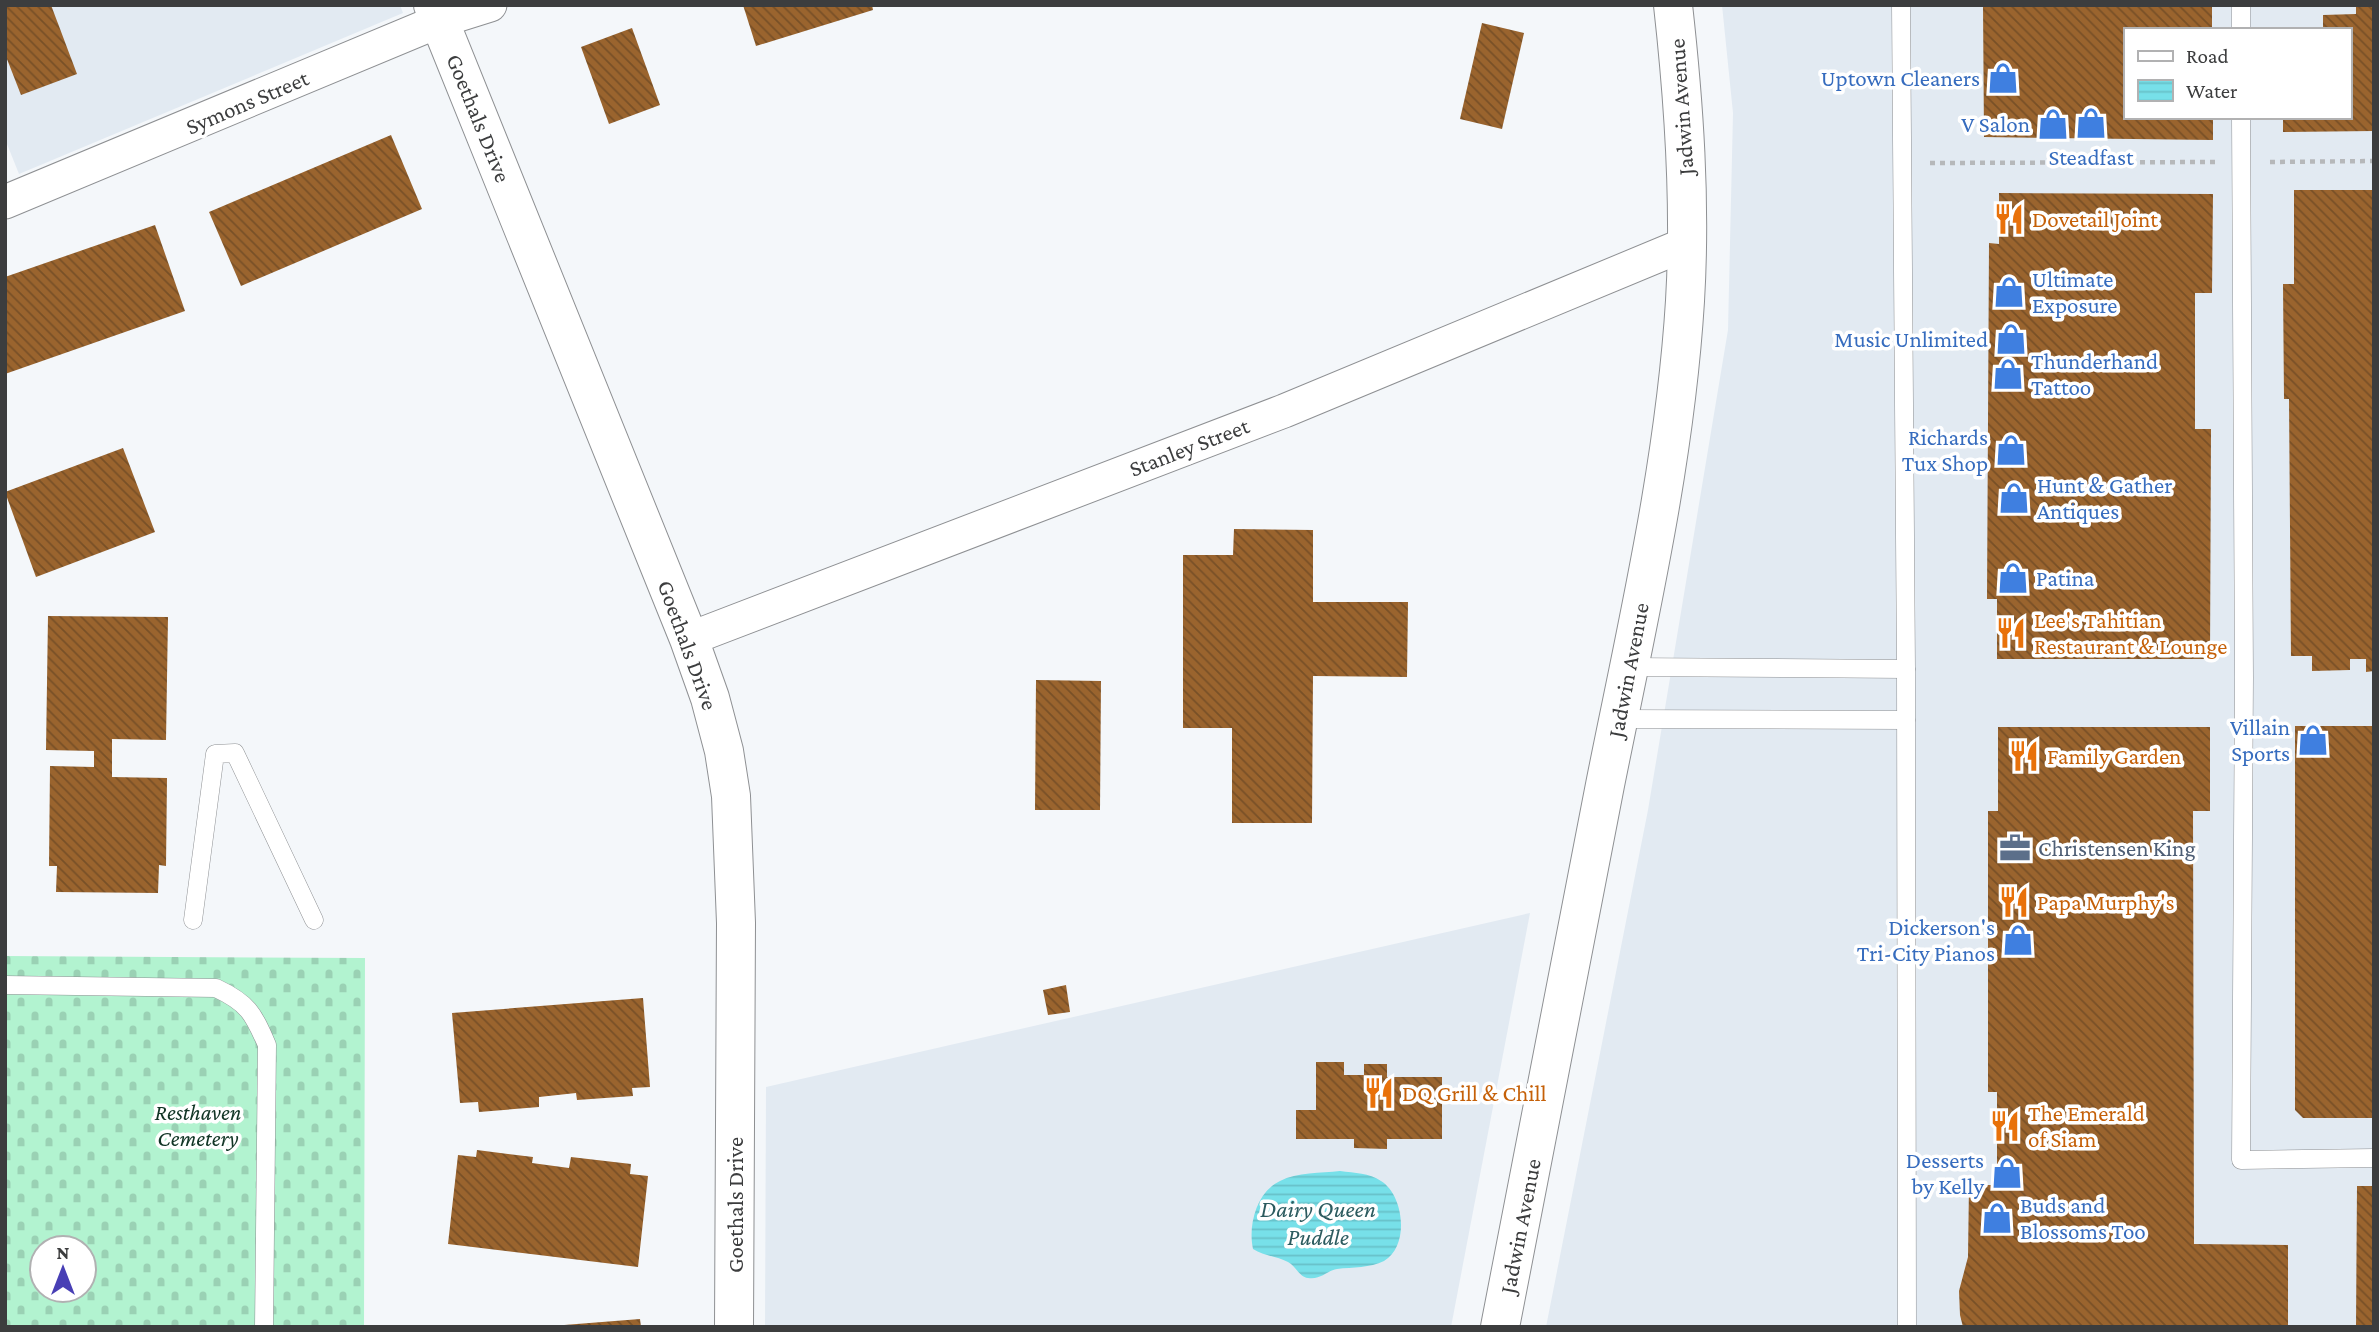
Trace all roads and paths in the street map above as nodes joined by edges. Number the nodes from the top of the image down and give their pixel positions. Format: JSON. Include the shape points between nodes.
{"nodes":[{"id":1,"x":490,"y":5,"type":"edge"},
{"id":2,"x":1673,"y":5,"type":"edge"},
{"id":3,"x":1901,"y":5,"type":"edge"},
{"id":4,"x":2241,"y":5,"type":"edge"},
{"id":5,"x":436,"y":13,"type":"edge"},
{"id":6,"x":2241,"y":28,"type":"edge"},
{"id":7,"x":2241,"y":119,"type":"edge"},
{"id":8,"x":2374,"y":161,"type":"edge"},
{"id":9,"x":2241,"y":162,"type":"junction"},
{"id":10,"x":1901,"y":163,"type":"junction"},
{"id":11,"x":5,"y":202,"type":"edge"},
{"id":12,"x":1686,"y":244,"type":"junction"},
{"id":13,"x":689,"y":639,"type":"junction"},
{"id":14,"x":1629,"y":667,"type":"junction"},
{"id":15,"x":1906,"y":668,"type":"junction"},
{"id":16,"x":1618,"y":719,"type":"junction"},
{"id":17,"x":1906,"y":720,"type":"junction"},
{"id":18,"x":193,"y":920,"type":"dead end"},
{"id":19,"x":314,"y":920,"type":"dead end"},
{"id":20,"x":5,"y":985,"type":"edge"},
{"id":21,"x":2374,"y":1158,"type":"edge"},
{"id":22,"x":264,"y":1327,"type":"edge"},
{"id":23,"x":734,"y":1327,"type":"edge"},
{"id":24,"x":1500,"y":1327,"type":"edge"},
{"id":25,"x":1907,"y":1327,"type":"edge"}],
"edges":[{"from":1,"to":5,"type":"street","name":"Symons Street"},
{"from":2,"to":12,"type":"street","name":"Jadwin Avenue","via":[[1684,124]]},
{"from":3,"to":10,"type":"lane"},
{"from":4,"to":6,"type":"lane"},
{"from":5,"to":11,"type":"street","name":"Symons Street"},
{"from":5,"to":13,"type":"street","name":"Goethals Drive"},
{"from":7,"to":9,"type":"lane"},
{"from":8,"to":9,"type":"path"},
{"from":9,"to":10,"type":"path"},
{"from":9,"to":21,"type":"lane","via":[[2241,1160]]},
{"from":10,"to":15,"type":"lane"},
{"from":12,"to":13,"type":"street","name":"Stanley Street","via":[[1284,411]]},
{"from":12,"to":14,"type":"street","name":"Jadwin Avenue","via":[[1671,435]]},
{"from":13,"to":23,"type":"street","name":"Goethals Drive","via":[[710,698],[731,796],[736,923]]},
{"from":14,"to":15,"type":"lane"},
{"from":14,"to":16,"type":"street","name":"Jadwin Avenue"},
{"from":15,"to":17,"type":"lane"},
{"from":16,"to":17,"type":"lane"},
{"from":16,"to":24,"type":"street","name":"Jadwin Avenue"},
{"from":17,"to":25,"type":"lane"},
{"from":18,"to":19,"type":"lane","via":[[215,754],[234,753]]},
{"from":20,"to":22,"type":"lane","via":[[216,988],[238,998],[255,1018],[267,1045]]}]}
